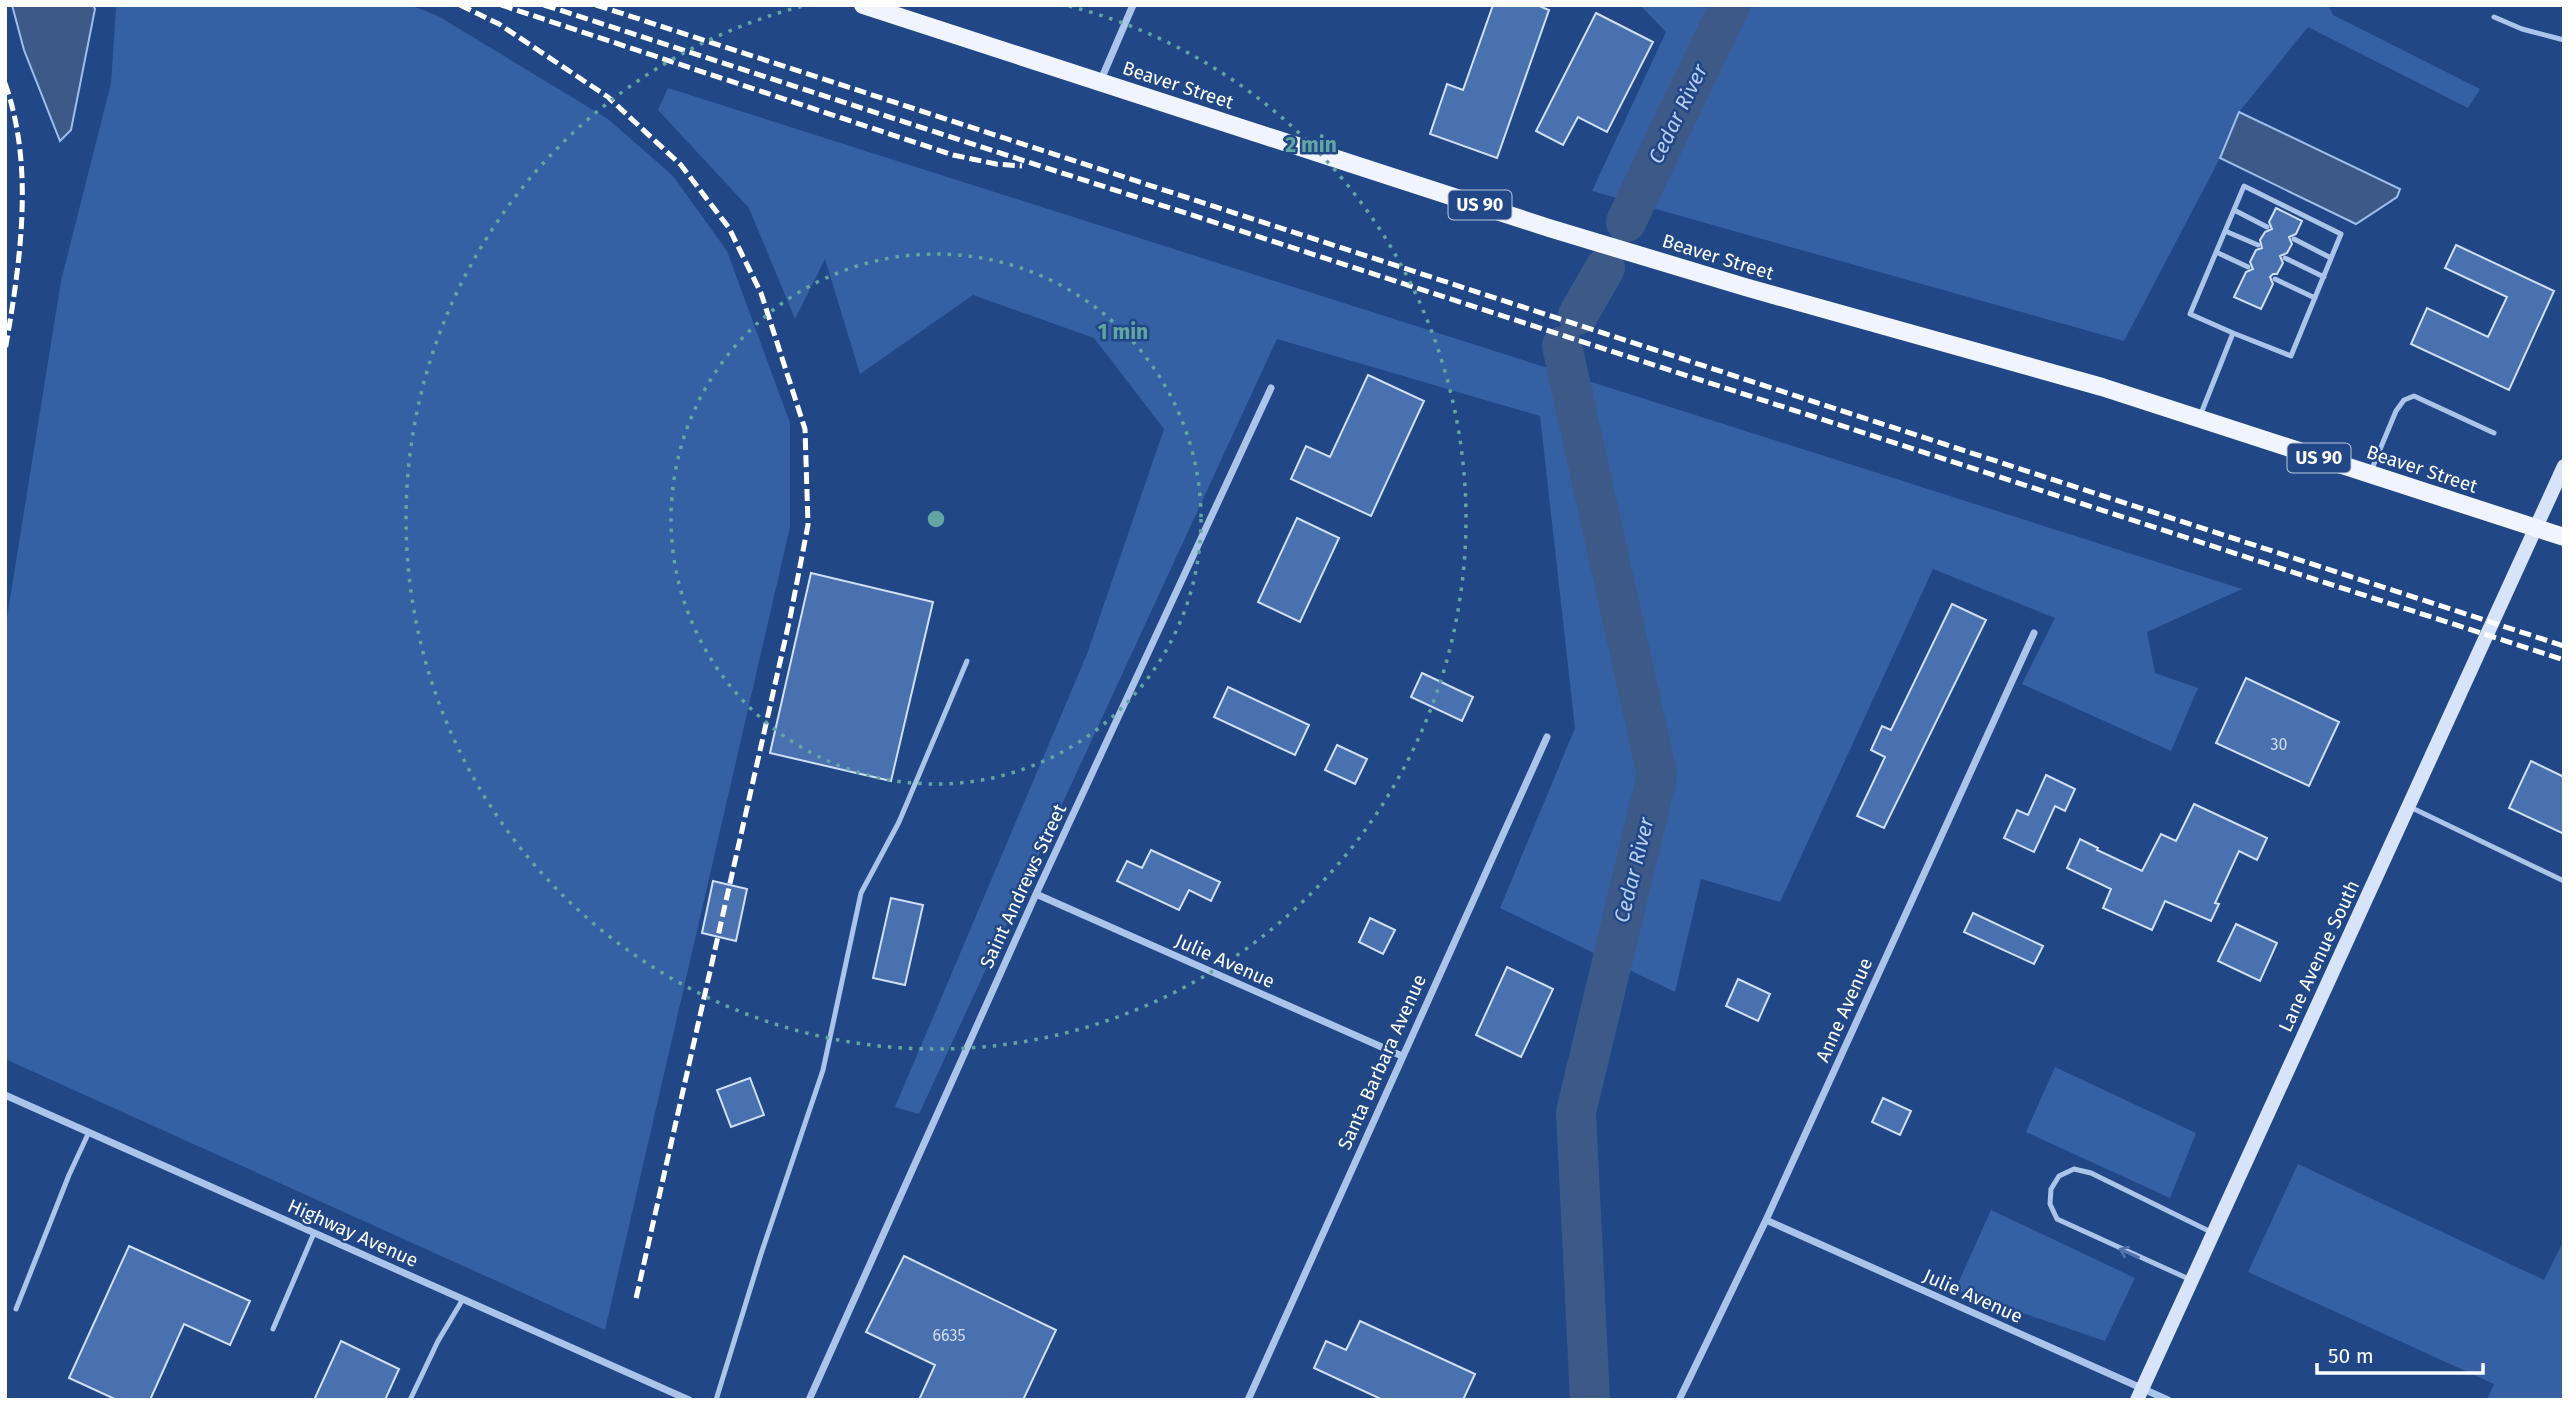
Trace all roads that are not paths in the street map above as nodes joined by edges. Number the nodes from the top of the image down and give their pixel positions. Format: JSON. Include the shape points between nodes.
{"nodes":[{"id":1,"x":863,"y":5,"type":"edge"},
{"id":2,"x":1133,"y":5,"type":"edge"},
{"id":3,"x":2494,"y":17,"type":"dead end"},
{"id":4,"x":2564,"y":40,"type":"edge"},
{"id":5,"x":1100,"y":82,"type":"junction"},
{"id":6,"x":2234,"y":211,"type":"junction"},
{"id":7,"x":2267,"y":227,"type":"dead end"},
{"id":8,"x":2225,"y":231,"type":"junction"},
{"id":9,"x":2294,"y":239,"type":"dead end"},
{"id":10,"x":2258,"y":245,"type":"dead end"},
{"id":11,"x":2216,"y":252,"type":"junction"},
{"id":12,"x":2285,"y":258,"type":"dead end"},
{"id":13,"x":2331,"y":258,"type":"junction"},
{"id":14,"x":2248,"y":267,"type":"dead end"},
{"id":15,"x":2323,"y":276,"type":"junction"},
{"id":16,"x":2275,"y":279,"type":"dead end"},
{"id":17,"x":2315,"y":298,"type":"junction"},
{"id":18,"x":2233,"y":333,"type":"junction"},
{"id":19,"x":1271,"y":388,"type":"dead end"},
{"id":20,"x":2199,"y":419,"type":"junction"},
{"id":21,"x":2494,"y":433,"type":"dead end"},
{"id":22,"x":2564,"y":466,"type":"edge"},
{"id":23,"x":2370,"y":474,"type":"junction"},
{"id":24,"x":2536,"y":528,"type":"junction"},
{"id":25,"x":2564,"y":537,"type":"edge"},
{"id":26,"x":2034,"y":633,"type":"dead end"},
{"id":27,"x":967,"y":661,"type":"dead end"},
{"id":28,"x":1547,"y":737,"type":"dead end"},
{"id":29,"x":2409,"y":806,"type":"junction"},
{"id":30,"x":2564,"y":881,"type":"edge"},
{"id":31,"x":1036,"y":894,"type":"junction"},
{"id":32,"x":1402,"y":1056,"type":"junction"},
{"id":33,"x":5,"y":1095,"type":"edge"},
{"id":34,"x":89,"y":1132,"type":"junction"},
{"id":35,"x":1766,"y":1220,"type":"junction"},
{"id":36,"x":314,"y":1233,"type":"junction"},
{"id":37,"x":2213,"y":1233,"type":"junction"},
{"id":38,"x":2192,"y":1280,"type":"junction"},
{"id":39,"x":463,"y":1299,"type":"junction"},
{"id":40,"x":16,"y":1309,"type":"dead end"},
{"id":41,"x":273,"y":1329,"type":"dead end"},
{"id":42,"x":2139,"y":1394,"type":"edge"},
{"id":43,"x":410,"y":1400,"type":"edge"},
{"id":44,"x":689,"y":1400,"type":"edge"},
{"id":45,"x":716,"y":1400,"type":"edge"},
{"id":46,"x":809,"y":1400,"type":"edge"},
{"id":47,"x":1248,"y":1400,"type":"edge"},
{"id":48,"x":1679,"y":1400,"type":"edge"},
{"id":49,"x":2168,"y":1400,"type":"edge"}],
"edges":[{"from":1,"to":5,"type":"main road","name":"Beaver Street","number":"US 90"},
{"from":2,"to":5,"type":"street"},
{"from":3,"to":4,"type":"lane"},
{"from":5,"to":20,"type":"main road","name":"Beaver Street","number":"US 90","via":[[1575,236]]},
{"from":6,"to":7,"type":"lane"},
{"from":6,"to":8,"type":"lane"},
{"from":6,"to":13,"type":"lane","via":[[2244,186],[2297,210],[2341,234]]},
{"from":8,"to":10,"type":"lane"},
{"from":8,"to":11,"type":"lane"},
{"from":9,"to":13,"type":"lane"},
{"from":11,"to":14,"type":"lane"},
{"from":11,"to":18,"type":"lane","via":[[2190,314]]},
{"from":12,"to":15,"type":"lane"},
{"from":13,"to":15,"type":"lane"},
{"from":15,"to":17,"type":"lane"},
{"from":16,"to":17,"type":"lane"},
{"from":17,"to":18,"type":"lane","via":[[2291,355]]},
{"from":18,"to":20,"type":"lane"},
{"from":19,"to":31,"type":"street","name":"Saint Andrews Street"},
{"from":20,"to":23,"type":"main road","name":"Beaver Street","number":"US 90"},
{"from":21,"to":23,"type":"lane","via":[[2414,396],[2396,411]]},
{"from":22,"to":24,"type":"main road","name":"Lane Avenue South"},
{"from":23,"to":24,"type":"main road","name":"Beaver Street","number":"US 90"},
{"from":24,"to":25,"type":"main road","name":"Beaver Street","number":"US 90"},
{"from":24,"to":29,"type":"main road","name":"Lane Avenue South"},
{"from":26,"to":35,"type":"street","name":"Anne Avenue"},
{"from":27,"to":45,"type":"lane","via":[[899,822],[861,892],[823,1070]]},
{"from":28,"to":32,"type":"street","name":"Santa Barbara Avenue"},
{"from":29,"to":30,"type":"lane"},
{"from":29,"to":37,"type":"main road","name":"Lane Avenue South"},
{"from":31,"to":32,"type":"street","name":"Julie Avenue"},
{"from":31,"to":46,"type":"street","name":"Saint Andrews Street"},
{"from":32,"to":47,"type":"street","name":"Santa Barbara Avenue"},
{"from":33,"to":34,"type":"street","name":"Highway Avenue"},
{"from":34,"to":36,"type":"street","name":"Highway Avenue"},
{"from":34,"to":40,"type":"lane"},
{"from":35,"to":42,"type":"street","name":"Julie Avenue"},
{"from":35,"to":48,"type":"street","name":"Anne Avenue"},
{"from":36,"to":39,"type":"street","name":"Highway Avenue"},
{"from":36,"to":41,"type":"lane"},
{"from":37,"to":38,"type":"main road","name":"Lane Avenue South"},
{"from":38,"to":37,"type":"lane","one_way":true,"via":[[2057,1219],[2050,1204],[2052,1189],[2059,1175],[2074,1169],[2091,1173]]},
{"from":38,"to":42,"type":"main road","name":"Lane Avenue South"},
{"from":39,"to":43,"type":"lane"},
{"from":39,"to":44,"type":"street","name":"Highway Avenue"},
{"from":42,"to":49,"type":"street","name":"Julie Avenue"}]}
